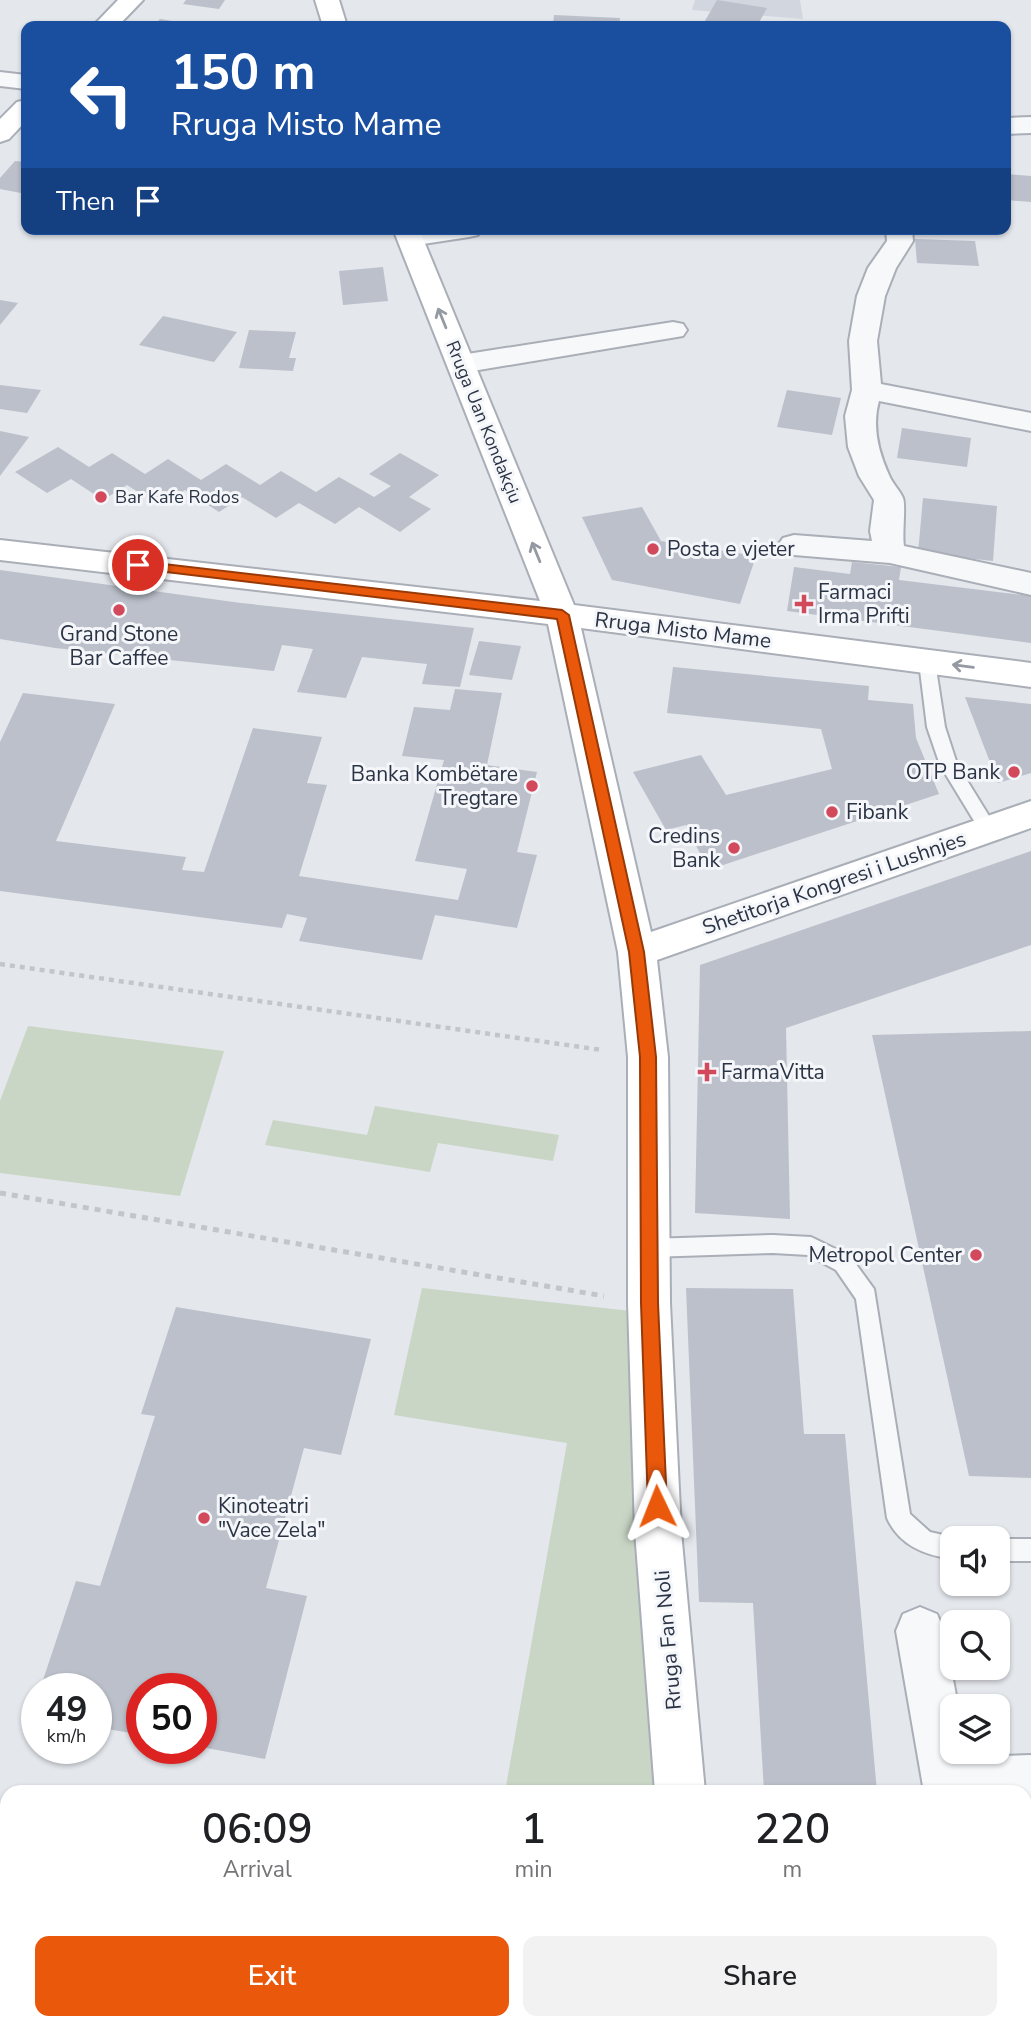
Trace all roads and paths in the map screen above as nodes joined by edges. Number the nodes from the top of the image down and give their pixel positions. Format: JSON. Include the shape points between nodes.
{"nodes":[{"id":1,"x":131,"y":0,"type":"edge"},
{"id":2,"x":327,"y":0,"type":"edge"},
{"id":3,"x":110,"y":21,"type":"edge"},
{"id":4,"x":333,"y":21,"type":"edge"},
{"id":5,"x":0,"y":79,"type":"edge"},
{"id":6,"x":21,"y":81,"type":"edge"},
{"id":7,"x":21,"y":112,"type":"edge"},
{"id":8,"x":1031,"y":125,"type":"edge"},
{"id":9,"x":1011,"y":126,"type":"edge"},
{"id":10,"x":0,"y":134,"type":"edge"},
{"id":11,"x":409,"y":235,"type":"edge"},
{"id":12,"x":900,"y":235,"type":"edge"},
{"id":13,"x":673,"y":330,"type":"dead end"},
{"id":14,"x":461,"y":364,"type":"junction"},
{"id":15,"x":867,"y":390,"type":"junction"},
{"id":16,"x":1031,"y":422,"type":"edge"},
{"id":17,"x":794,"y":545,"type":"dead end"},
{"id":18,"x":0,"y":550,"type":"edge"},
{"id":19,"x":890,"y":553,"type":"junction"},
{"id":20,"x":1031,"y":584,"type":"edge"},
{"id":21,"x":562,"y":615,"type":"junction"},
{"id":22,"x":927,"y":662,"type":"junction"},
{"id":23,"x":1031,"y":675,"type":"edge"},
{"id":24,"x":1031,"y":814,"type":"edge"},
{"id":25,"x":988,"y":829,"type":"junction"},
{"id":26,"x":636,"y":952,"type":"junction"},
{"id":27,"x":0,"y":964,"type":"edge"},
{"id":28,"x":648,"y":1057,"type":"junction"},
{"id":29,"x":0,"y":1193,"type":"edge"},
{"id":30,"x":650,"y":1248,"type":"junction"},
{"id":31,"x":649,"y":1303,"type":"junction"},
{"id":32,"x":940,"y":1546,"type":"edge"},
{"id":33,"x":1010,"y":1550,"type":"edge"},
{"id":34,"x":1031,"y":1550,"type":"edge"},
{"id":35,"x":920,"y":1631,"type":"dead end"},
{"id":36,"x":1031,"y":1780,"type":"edge"},
{"id":37,"x":679,"y":1785,"type":"edge"},
{"id":38,"x":949,"y":1785,"type":"edge"},
{"id":39,"x":972,"y":1785,"type":"edge"}],
"edges":[{"from":1,"to":3,"type":"main road"},
{"from":2,"to":4,"type":"main road"},
{"from":5,"to":6,"type":"street"},
{"from":7,"to":10,"type":"main road"},
{"from":8,"to":9,"type":"street"},
{"from":14,"to":11,"type":"main road","name":"Rruga Uan Kondakçiu","one_way":true},
{"from":12,"to":15,"type":"street","via":[[871,296],[863,341]]},
{"from":13,"to":14,"type":"street"},
{"from":21,"to":14,"type":"main road","name":"Rruga Uan Kondakçiu","one_way":true},
{"from":15,"to":16,"type":"street"},
{"from":15,"to":19,"type":"street","via":[[860,416],[863,447],[889,500],[886,531]]},
{"from":17,"to":19,"type":"street"},
{"from":18,"to":21,"type":"main road","name":"Rruga Misto Mame"},
{"from":19,"to":20,"type":"street"},
{"from":21,"to":22,"type":"main road","name":"Rruga Misto Mame"},
{"from":21,"to":26,"type":"main road","name":"Rruga Fan Noli"},
{"from":23,"to":22,"type":"main road","name":"Rruga Misto Mame","one_way":true},
{"from":22,"to":25,"type":"lane","via":[[936,727],[949,765]]},
{"from":24,"to":25,"type":"main road","name":"Shetitorja Kongresi i Lushnjes"},
{"from":25,"to":26,"type":"main road","name":"Shetitorja Kongresi i Lushnjes"},
{"from":26,"to":28,"type":"main road","name":"Rruga Fan Noli"},
{"from":27,"to":28,"type":"path"},
{"from":28,"to":30,"type":"main road","name":"Rruga Fan Noli"},
{"from":29,"to":31,"type":"path"},
{"from":30,"to":31,"type":"main road","name":"Rruga Fan Noli"},
{"from":30,"to":32,"type":"lane","via":[[811,1246],[843,1263],[866,1296],[899,1518],[921,1542]]},
{"from":31,"to":37,"type":"main road","name":"Rruga Fan Noli","via":[[658,1531]]},
{"from":33,"to":34,"type":"lane"},
{"from":35,"to":38,"type":"street"},
{"from":36,"to":39,"type":"street"}]}
